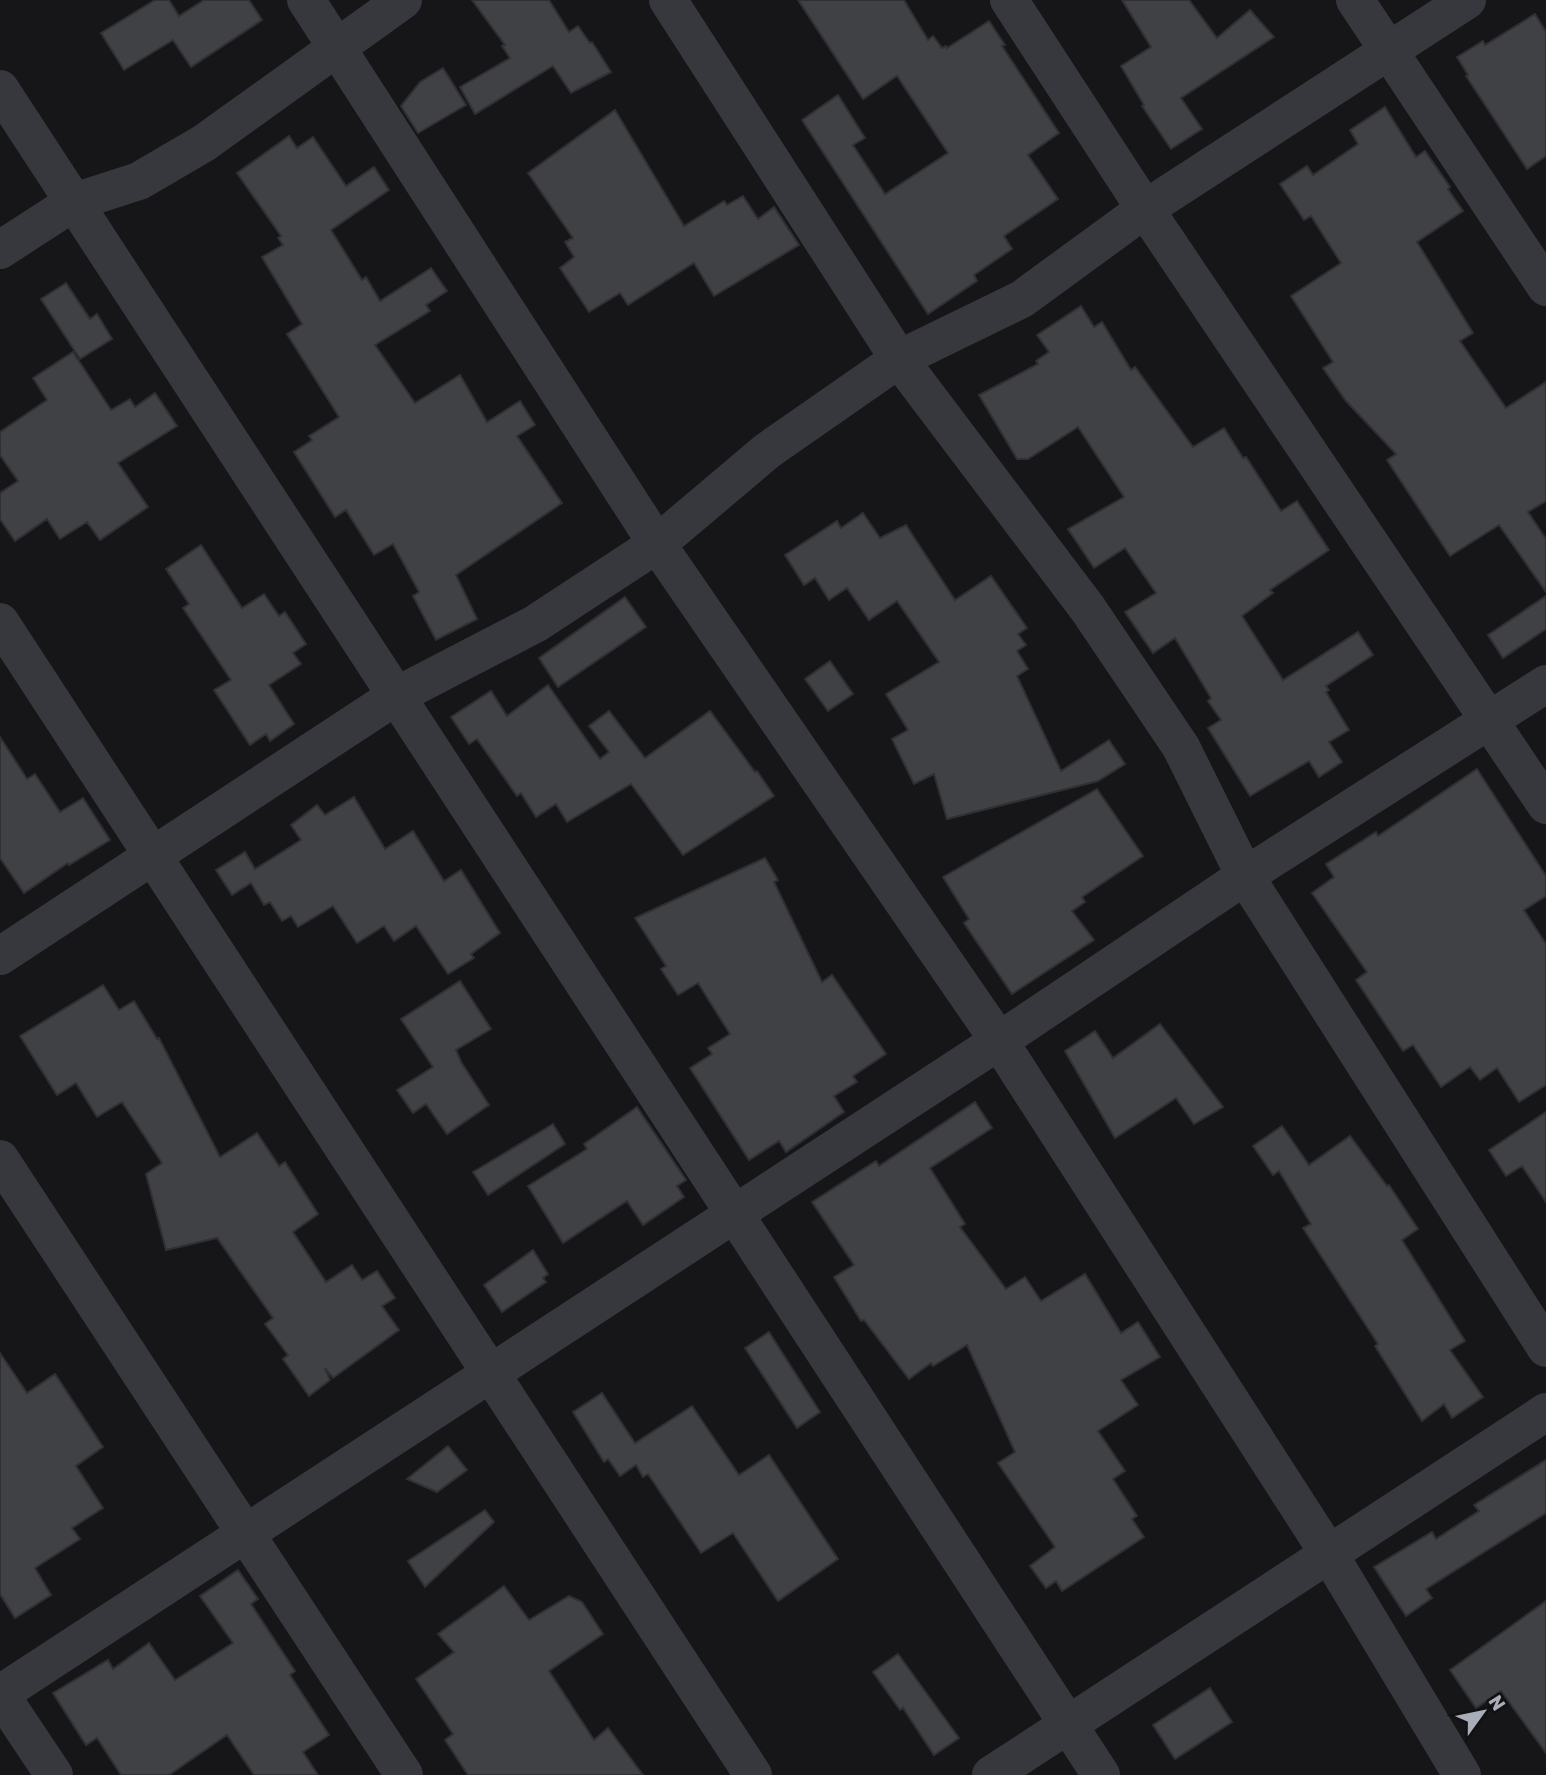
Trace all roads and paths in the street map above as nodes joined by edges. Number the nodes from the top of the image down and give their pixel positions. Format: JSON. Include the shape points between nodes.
{"nodes":[{"id":1,"x":306,"y":0,"type":"edge"},
{"id":2,"x":403,"y":0,"type":"edge"},
{"id":3,"x":668,"y":0,"type":"edge"},
{"id":4,"x":1009,"y":0,"type":"edge"},
{"id":5,"x":1355,"y":0,"type":"edge"},
{"id":6,"x":1467,"y":0,"type":"edge"},
{"id":7,"x":337,"y":47,"type":"junction"},
{"id":8,"x":1388,"y":51,"type":"junction"},
{"id":9,"x":0,"y":89,"type":"edge"},
{"id":10,"x":74,"y":202,"type":"junction"},
{"id":11,"x":1145,"y":209,"type":"junction"},
{"id":12,"x":0,"y":250,"type":"edge"},
{"id":13,"x":1546,"y":287,"type":"edge"},
{"id":14,"x":899,"y":359,"type":"junction"},
{"id":15,"x":657,"y":544,"type":"junction"},
{"id":16,"x":0,"y":622,"type":"edge"},
{"id":17,"x":1546,"y":684,"type":"edge"},
{"id":18,"x":396,"y":695,"type":"junction"},
{"id":19,"x":1490,"y":720,"type":"junction"},
{"id":20,"x":1546,"y":806,"type":"edge"},
{"id":21,"x":152,"y":855,"type":"junction"},
{"id":22,"x":1245,"y":876,"type":"junction"},
{"id":23,"x":0,"y":956,"type":"edge"},
{"id":24,"x":999,"y":1041,"type":"junction"},
{"id":25,"x":0,"y":1159,"type":"edge"},
{"id":26,"x":735,"y":1214,"type":"junction"},
{"id":27,"x":1546,"y":1348,"type":"edge"},
{"id":28,"x":491,"y":1374,"type":"junction"},
{"id":29,"x":1546,"y":1412,"type":"edge"},
{"id":30,"x":245,"y":1534,"type":"junction"},
{"id":31,"x":1329,"y":1554,"type":"junction"},
{"id":32,"x":0,"y":1694,"type":"edge"},
{"id":33,"x":1068,"y":1725,"type":"junction"},
{"id":34,"x":54,"y":1775,"type":"edge"},
{"id":35,"x":404,"y":1775,"type":"edge"},
{"id":36,"x":753,"y":1775,"type":"edge"},
{"id":37,"x":991,"y":1775,"type":"edge"},
{"id":38,"x":1101,"y":1775,"type":"edge"},
{"id":39,"x":1462,"y":1775,"type":"edge"}],
"edges":[{"from":1,"to":7,"type":"street"},
{"from":2,"to":7,"type":"street"},
{"from":3,"to":14,"type":"street"},
{"from":4,"to":11,"type":"street"},
{"from":5,"to":8,"type":"street"},
{"from":6,"to":8,"type":"street"},
{"from":7,"to":10,"type":"street","via":[[204,144],[139,181]]},
{"from":7,"to":15,"type":"street"},
{"from":8,"to":11,"type":"street"},
{"from":8,"to":13,"type":"street"},
{"from":9,"to":10,"type":"street"},
{"from":10,"to":12,"type":"street"},
{"from":10,"to":18,"type":"street"},
{"from":11,"to":14,"type":"street","via":[[1022,299]]},
{"from":11,"to":19,"type":"street"},
{"from":14,"to":15,"type":"street","via":[[767,451]]},
{"from":14,"to":22,"type":"street","via":[[1088,609],[1181,747]]},
{"from":15,"to":18,"type":"street","via":[[535,624]]},
{"from":15,"to":24,"type":"street"},
{"from":16,"to":21,"type":"street"},
{"from":17,"to":19,"type":"street"},
{"from":18,"to":21,"type":"street"},
{"from":18,"to":26,"type":"street"},
{"from":19,"to":20,"type":"street"},
{"from":19,"to":22,"type":"street"},
{"from":21,"to":23,"type":"street"},
{"from":21,"to":28,"type":"street"},
{"from":22,"to":24,"type":"street"},
{"from":22,"to":27,"type":"street"},
{"from":24,"to":26,"type":"street"},
{"from":24,"to":31,"type":"street"},
{"from":25,"to":30,"type":"street"},
{"from":26,"to":28,"type":"street"},
{"from":26,"to":33,"type":"street"},
{"from":28,"to":30,"type":"street"},
{"from":28,"to":36,"type":"street"},
{"from":29,"to":31,"type":"street"},
{"from":30,"to":32,"type":"street"},
{"from":30,"to":35,"type":"street"},
{"from":31,"to":33,"type":"street"},
{"from":31,"to":39,"type":"street"},
{"from":32,"to":34,"type":"street"},
{"from":33,"to":37,"type":"street"},
{"from":33,"to":38,"type":"street"}]}
